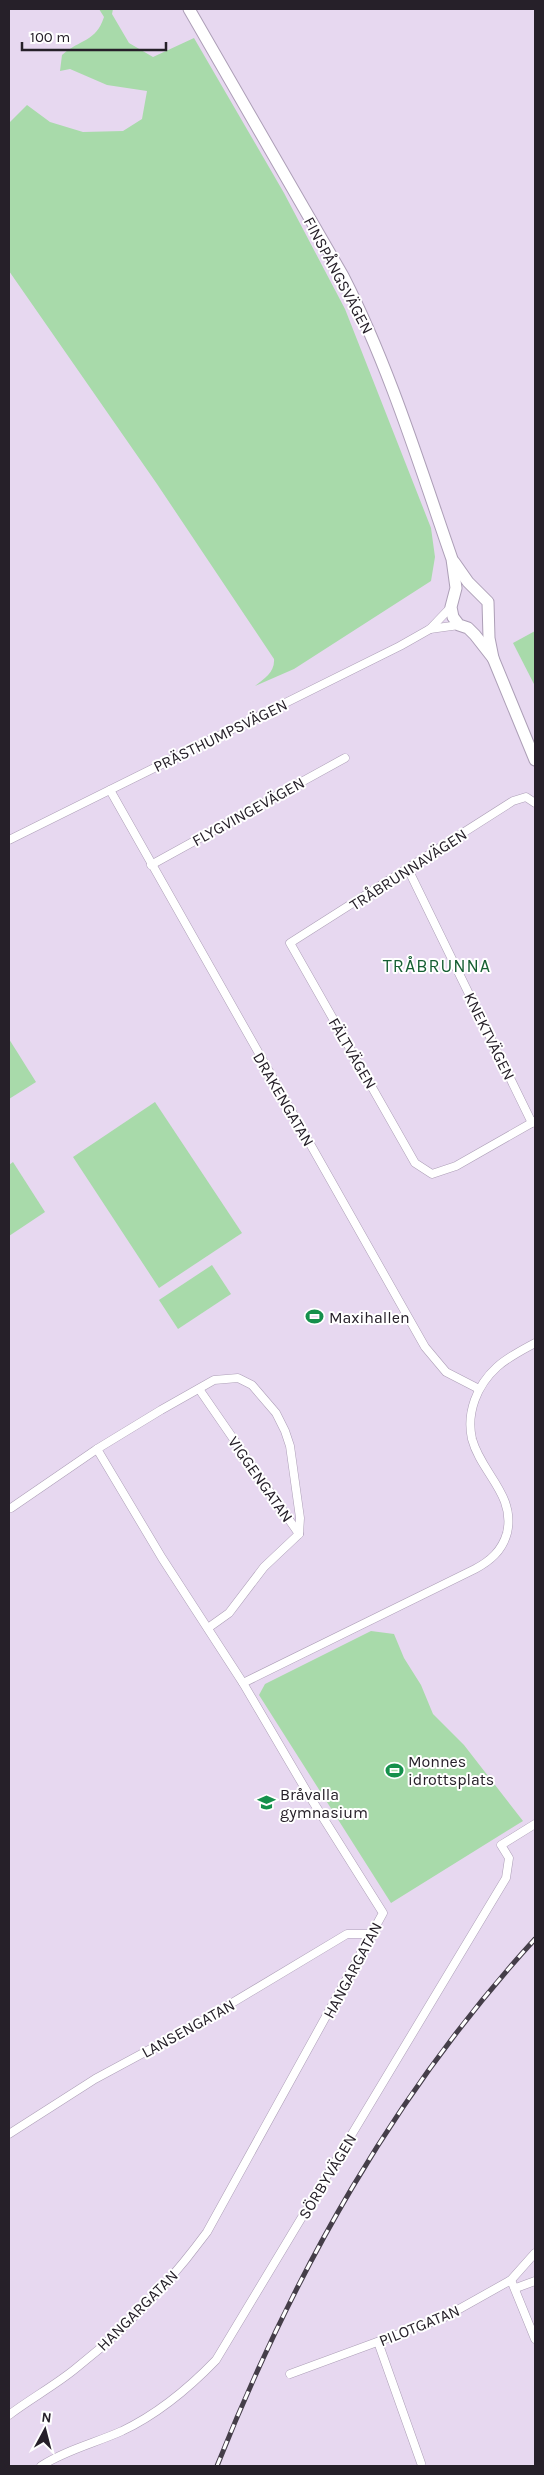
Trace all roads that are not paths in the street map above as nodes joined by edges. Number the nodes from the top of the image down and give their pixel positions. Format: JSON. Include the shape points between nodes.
{"nodes":[{"id":1,"x":189,"y":9,"type":"edge"},
{"id":2,"x":452,"y":559,"type":"junction"},
{"id":3,"x":477,"y":592,"type":"junction"},
{"id":4,"x":453,"y":603,"type":"junction"},
{"id":5,"x":487,"y":617,"type":"junction"},
{"id":6,"x":463,"y":626,"type":"junction"},
{"id":7,"x":430,"y":629,"type":"junction"},
{"id":8,"x":493,"y":658,"type":"junction"},
{"id":9,"x":345,"y":758,"type":"dead end"},
{"id":10,"x":535,"y":760,"type":"edge"},
{"id":11,"x":110,"y":790,"type":"junction"},
{"id":12,"x":535,"y":803,"type":"edge"},
{"id":13,"x":9,"y":840,"type":"edge"},
{"id":14,"x":151,"y":865,"type":"junction"},
{"id":15,"x":408,"y":869,"type":"junction"},
{"id":16,"x":290,"y":943,"type":"joint"},
{"id":17,"x":534,"y":1122,"type":"edge"},
{"id":18,"x":535,"y":1343,"type":"edge"},
{"id":19,"x":479,"y":1388,"type":"junction"},
{"id":20,"x":199,"y":1389,"type":"junction"},
{"id":21,"x":97,"y":1449,"type":"junction"},
{"id":22,"x":12,"y":1508,"type":"dead end"},
{"id":23,"x":299,"y":1534,"type":"junction"},
{"id":24,"x":208,"y":1628,"type":"junction"},
{"id":25,"x":243,"y":1683,"type":"junction"},
{"id":26,"x":535,"y":1824,"type":"edge"},
{"id":27,"x":371,"y":1934,"type":"junction"},
{"id":28,"x":9,"y":2134,"type":"edge"},
{"id":29,"x":535,"y":2253,"type":"edge"},
{"id":30,"x":511,"y":2280,"type":"junction"},
{"id":31,"x":535,"y":2281,"type":"edge"},
{"id":32,"x":516,"y":2288,"type":"junction"},
{"id":33,"x":535,"y":2339,"type":"edge"},
{"id":34,"x":378,"y":2342,"type":"junction"},
{"id":35,"x":290,"y":2374,"type":"dead end"},
{"id":36,"x":9,"y":2415,"type":"edge"},
{"id":37,"x":420,"y":2462,"type":"dead end"},
{"id":38,"x":41,"y":2466,"type":"edge"}],
"edges":[{"from":1,"to":2,"type":"main road","name":"FINSPÅNGSVÄGEN","via":[[363,316]]},
{"from":2,"to":3,"type":"main road","name":"FINSPÅNGSVÄGEN"},
{"from":2,"to":4,"type":"main road","name":"FINSPÅNGSVÄGEN","via":[[456,588]]},
{"from":3,"to":4,"type":"main road","via":[[462,592]]},
{"from":3,"to":5,"type":"main road","name":"FINSPÅNGSVÄGEN","via":[[488,602]]},
{"from":4,"to":6,"type":"main road","name":"FINSPÅNGSVÄGEN","via":[[453,617]]},
{"from":4,"to":7,"type":"street","name":"PRÄSTHUMPSVÄGEN"},
{"from":5,"to":6,"type":"main road","via":[[477,627]]},
{"from":5,"to":8,"type":"main road","name":"FINSPÅNGSVÄGEN"},
{"from":6,"to":7,"type":"street","name":"PRÄSTHUMPSVÄGEN"},
{"from":6,"to":8,"type":"main road","name":"FINSPÅNGSVÄGEN"},
{"from":7,"to":11,"type":"street","name":"PRÄSTHUMPSVÄGEN"},
{"from":8,"to":10,"type":"main road","name":"FINSPÅNGSVÄGEN"},
{"from":9,"to":14,"type":"street","name":"FLYGVINGEVÄGEN"},
{"from":11,"to":13,"type":"street","name":"PRÄSTHUMPSVÄGEN"},
{"from":11,"to":14,"type":"street","name":"DRAKENGATAN"},
{"from":12,"to":15,"type":"street","name":"TRÅBRUNNAVÄGEN","via":[[526,797],[513,801]]},
{"from":14,"to":19,"type":"street","name":"DRAKENGATAN","via":[[425,1346],[446,1372]]},
{"from":15,"to":16,"type":"street","name":"TRÅBRUNNAVÄGEN"},
{"from":15,"to":17,"type":"street","name":"KNEKTVÄGEN"},
{"from":16,"to":17,"type":"street","name":"FÄLTVÄGEN","via":[[415,1163],[432,1174]]},
{"from":18,"to":19,"type":"street","via":[[497,1367]]},
{"from":19,"to":25,"type":"street","via":[[471,1418],[472,1440],[508,1508],[508,1526],[498,1552],[475,1570]]},
{"from":20,"to":21,"type":"street"},
{"from":20,"to":23,"type":"street","name":"VIGGENGATAN"},
{"from":20,"to":23,"type":"street","via":[[214,1380],[238,1378],[252,1385],[276,1413],[290,1446],[300,1518]]},
{"from":21,"to":22,"type":"street"},
{"from":21,"to":24,"type":"street"},
{"from":23,"to":24,"type":"street","name":"VIGGENGATAN","via":[[264,1567],[229,1613]]},
{"from":24,"to":25,"type":"street"},
{"from":25,"to":27,"type":"street","name":"HANGARGATAN","via":[[383,1913]]},
{"from":26,"to":38,"type":"street","name":"SÖRBYVÄGEN","via":[[502,1845],[509,1858],[506,1878],[216,2360],[192,2385],[149,2416]]},
{"from":27,"to":28,"type":"street","name":"LANSENGATAN","via":[[347,1934],[197,2024],[95,2079]]},
{"from":27,"to":36,"type":"street","name":"HANGARGATAN","via":[[207,2232],[175,2275],[129,2323],[74,2370]]},
{"from":29,"to":30,"type":"street","name":"PILOTGATAN"},
{"from":30,"to":32,"type":"street"},
{"from":30,"to":34,"type":"street","name":"PILOTGATAN","via":[[445,2317]]},
{"from":31,"to":32,"type":"street"},
{"from":32,"to":33,"type":"street"},
{"from":34,"to":35,"type":"street","name":"PILOTGATAN"},
{"from":34,"to":37,"type":"street"}]}
